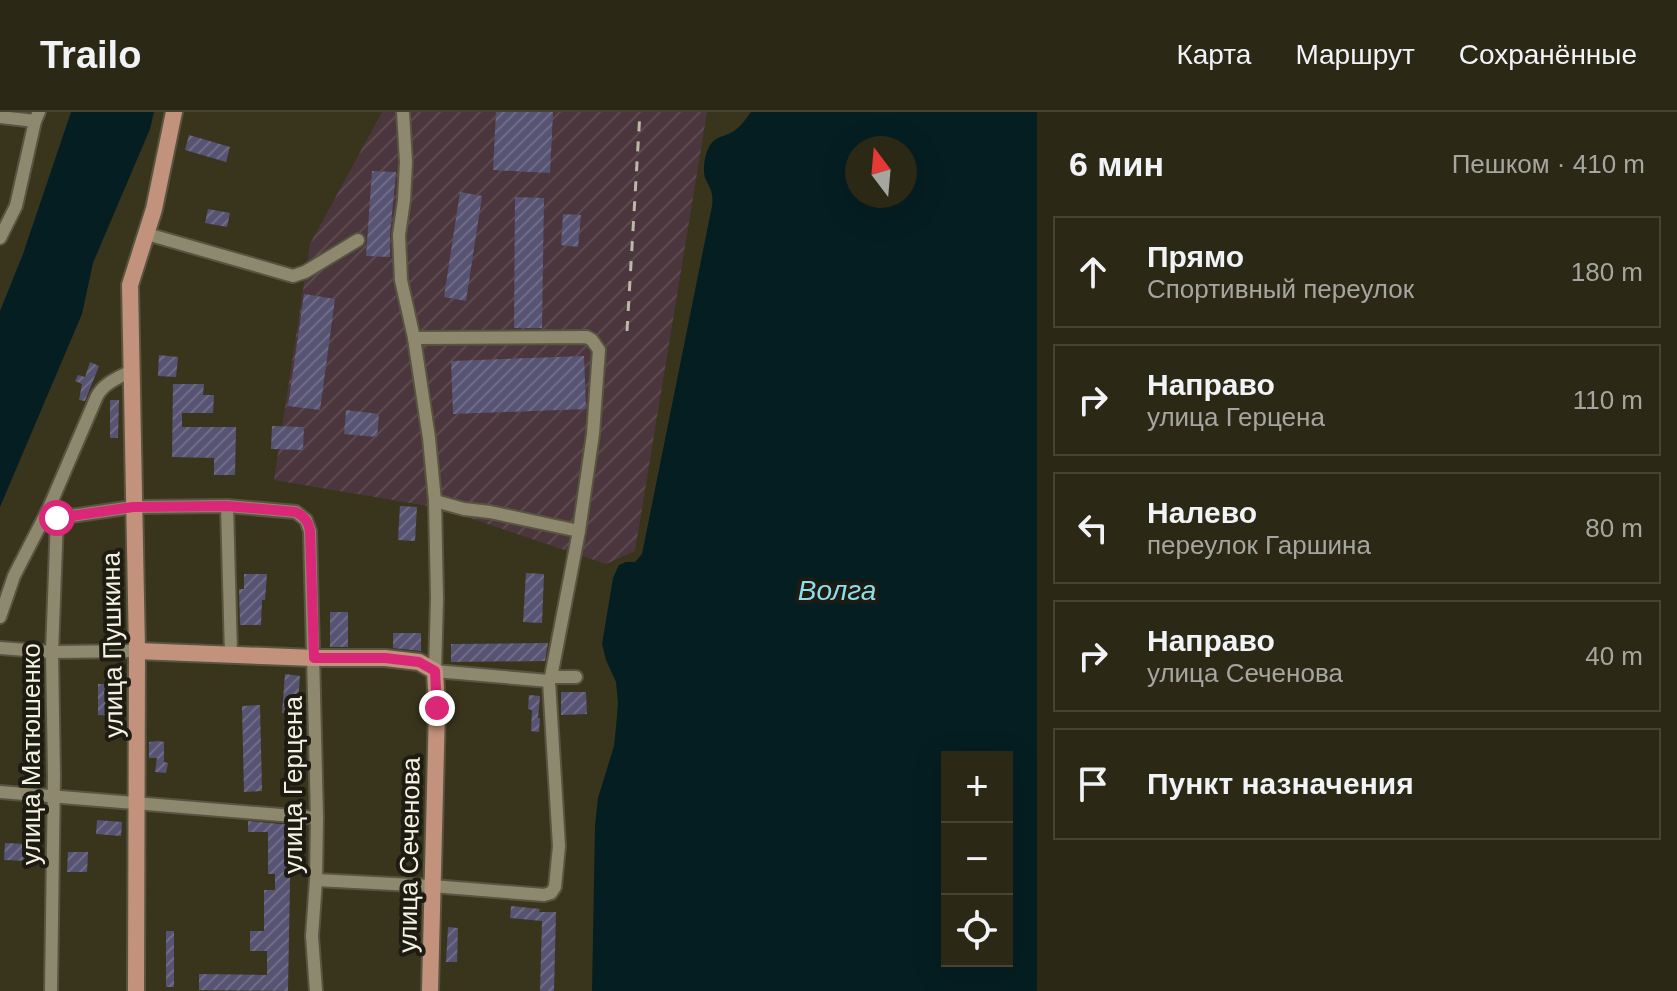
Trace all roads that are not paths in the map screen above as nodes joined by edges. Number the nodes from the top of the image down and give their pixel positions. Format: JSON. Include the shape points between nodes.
{"nodes":[{"id":1,"x":174,"y":112,"type":"edge"},
{"id":2,"x":403,"y":112,"type":"edge"},
{"id":3,"x":0,"y":117,"type":"edge"},
{"id":4,"x":37,"y":117,"type":"edge"},
{"id":5,"x":147,"y":234,"type":"junction"},
{"id":6,"x":0,"y":238,"type":"edge"},
{"id":7,"x":358,"y":240,"type":"dead end"},
{"id":8,"x":414,"y":338,"type":"junction"},
{"id":9,"x":131,"y":371,"type":"junction"},
{"id":10,"x":435,"y":501,"type":"junction"},
{"id":11,"x":227,"y":506,"type":"junction"},
{"id":12,"x":133,"y":507,"type":"junction"},
{"id":13,"x":52,"y":514,"type":"junction"},
{"id":14,"x":579,"y":531,"type":"junction"},
{"id":15,"x":0,"y":617,"type":"edge"},
{"id":16,"x":0,"y":648,"type":"edge"},
{"id":17,"x":137,"y":651,"type":"junction"},
{"id":18,"x":52,"y":652,"type":"junction"},
{"id":19,"x":231,"y":654,"type":"junction"},
{"id":20,"x":314,"y":658,"type":"junction"},
{"id":21,"x":435,"y":671,"type":"junction"},
{"id":22,"x":576,"y":677,"type":"dead end"},
{"id":23,"x":550,"y":679,"type":"junction"},
{"id":24,"x":0,"y":792,"type":"edge"},
{"id":25,"x":54,"y":797,"type":"junction"},
{"id":26,"x":138,"y":803,"type":"junction"},
{"id":27,"x":317,"y":818,"type":"junction"},
{"id":28,"x":316,"y":880,"type":"junction"},
{"id":29,"x":432,"y":886,"type":"junction"},
{"id":30,"x":51,"y":991,"type":"edge"},
{"id":31,"x":136,"y":991,"type":"edge"},
{"id":32,"x":316,"y":991,"type":"edge"},
{"id":33,"x":430,"y":991,"type":"edge"}],
"edges":[{"from":1,"to":5,"type":"main road","name":"улица Пушкина"},
{"from":2,"to":8,"type":"street","via":[[401,280]]},
{"from":3,"to":4,"type":"street"},
{"from":4,"to":6,"type":"street","via":[[16,206]]},
{"from":5,"to":7,"type":"street","via":[[293,276]]},
{"from":5,"to":9,"type":"main road","name":"улица Пушкина","via":[[130,285]]},
{"from":8,"to":10,"type":"street"},
{"from":8,"to":14,"type":"street","via":[[587,337],[596,344],[600,356],[593,434]]},
{"from":9,"to":12,"type":"main road","name":"улица Пушкина"},
{"from":9,"to":13,"type":"street","via":[[101,389]]},
{"from":10,"to":14,"type":"street"},
{"from":10,"to":21,"type":"street"},
{"from":11,"to":12,"type":"street"},
{"from":11,"to":19,"type":"street"},
{"from":11,"to":20,"type":"street","name":"улица Герцена","via":[[296,512],[306,520]]},
{"from":12,"to":13,"type":"street"},
{"from":12,"to":17,"type":"main road","name":"улица Пушкина"},
{"from":13,"to":15,"type":"street","via":[[14,576]]},
{"from":13,"to":18,"type":"street","name":"улица Матюшенко"},
{"from":14,"to":23,"type":"street"},
{"from":16,"to":18,"type":"street"},
{"from":17,"to":18,"type":"street"},
{"from":17,"to":19,"type":"main road"},
{"from":17,"to":26,"type":"main road","name":"улица Пушкина"},
{"from":18,"to":25,"type":"street","name":"улица Матюшенко"},
{"from":19,"to":20,"type":"main road"},
{"from":20,"to":21,"type":"main road","via":[[385,658],[419,662]]},
{"from":20,"to":27,"type":"street","name":"улица Герцена"},
{"from":21,"to":23,"type":"street"},
{"from":21,"to":29,"type":"main road","name":"улица Сеченова"},
{"from":22,"to":23,"type":"street"},
{"from":23,"to":29,"type":"street","via":[[559,846],[555,887],[544,895]]},
{"from":24,"to":25,"type":"street"},
{"from":25,"to":26,"type":"street"},
{"from":25,"to":30,"type":"street","name":"улица Матюшенко"},
{"from":26,"to":27,"type":"street"},
{"from":26,"to":31,"type":"main road","name":"улица Пушкина"},
{"from":27,"to":28,"type":"street","name":"улица Герцена"},
{"from":28,"to":29,"type":"street"},
{"from":28,"to":32,"type":"street","name":"улица Герцена"},
{"from":29,"to":33,"type":"main road","name":"улица Сеченова"}]}
